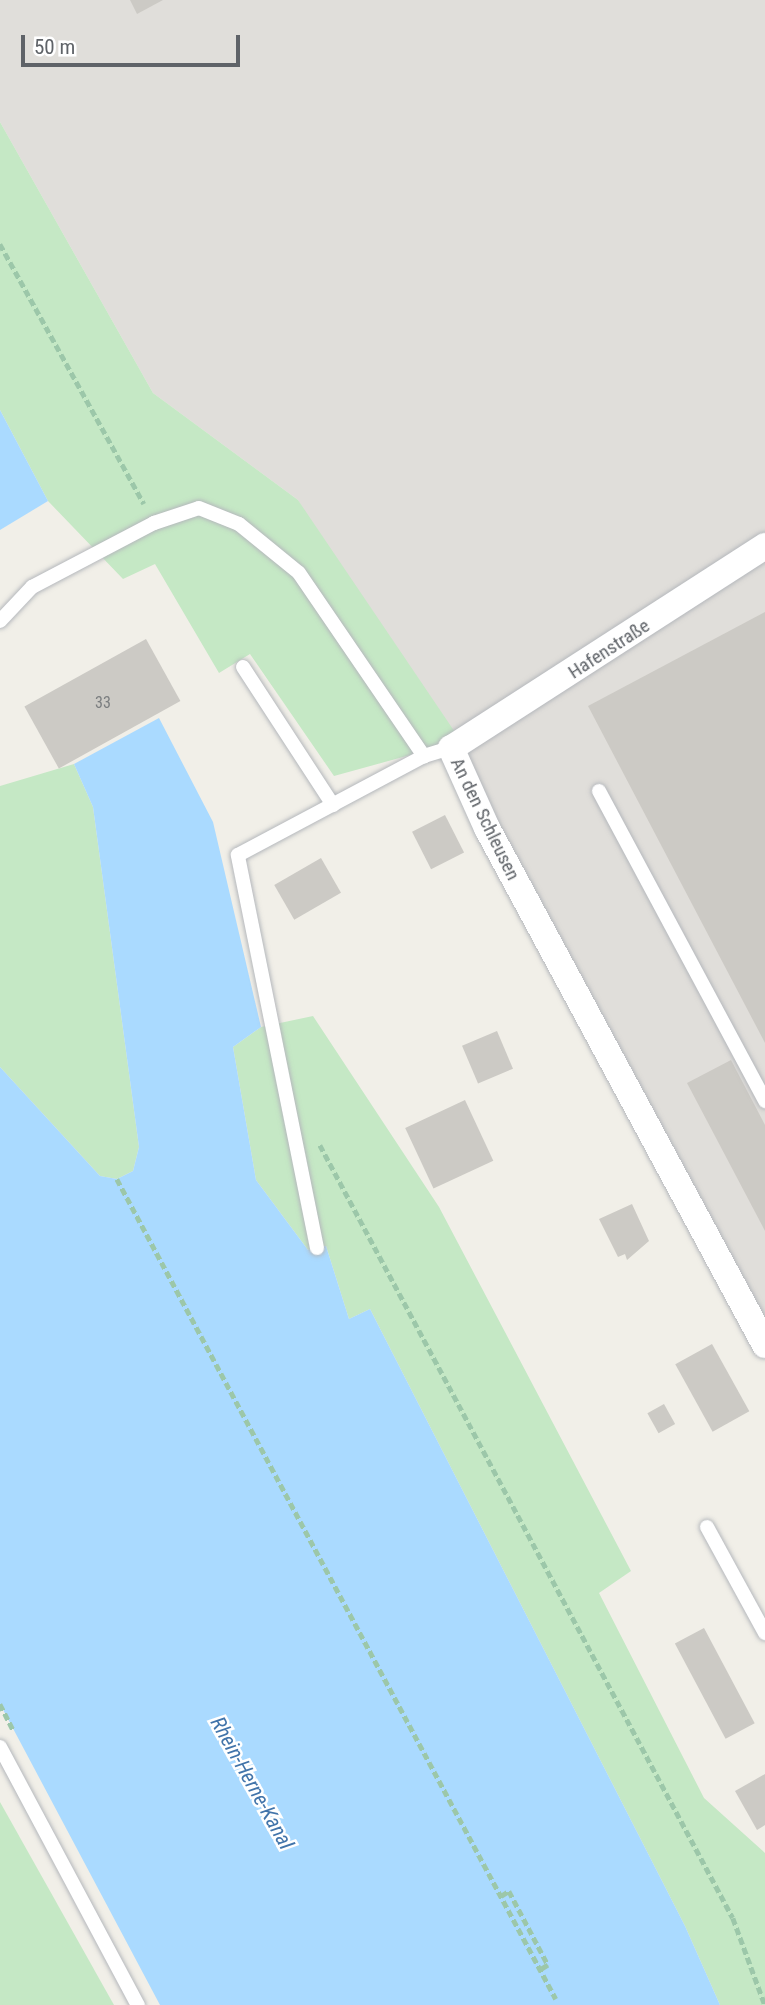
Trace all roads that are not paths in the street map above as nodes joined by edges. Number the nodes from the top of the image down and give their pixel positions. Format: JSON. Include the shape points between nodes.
{"nodes":[{"id":1,"x":765,"y":546,"type":"edge"},
{"id":2,"x":0,"y":621,"type":"edge"},
{"id":3,"x":243,"y":667,"type":"dead end"},
{"id":4,"x":451,"y":748,"type":"junction"},
{"id":5,"x":425,"y":756,"type":"junction"},
{"id":6,"x":599,"y":791,"type":"dead end"},
{"id":7,"x":333,"y":804,"type":"junction"},
{"id":8,"x":765,"y":1101,"type":"edge"},
{"id":9,"x":317,"y":1248,"type":"dead end"},
{"id":10,"x":765,"y":1345,"type":"edge"},
{"id":11,"x":707,"y":1527,"type":"dead end"},
{"id":12,"x":765,"y":1633,"type":"edge"},
{"id":13,"x":0,"y":1747,"type":"edge"},
{"id":14,"x":138,"y":2005,"type":"edge"}],
"edges":[{"from":1,"to":4,"type":"street","name":"Hafenstraße"},
{"from":2,"to":5,"type":"lane","name":"An den Schleusen","via":[[32,587],[155,523],[199,508],[239,524],[299,573]]},
{"from":3,"to":7,"type":"lane"},
{"from":4,"to":5,"type":"lane","name":"An den Schleusen"},
{"from":4,"to":10,"type":"street","name":"An den Schleusen","via":[[487,828]]},
{"from":5,"to":7,"type":"lane"},
{"from":6,"to":8,"type":"lane"},
{"from":7,"to":9,"type":"lane","via":[[238,855]]},
{"from":11,"to":12,"type":"lane"},
{"from":13,"to":14,"type":"lane"}]}
